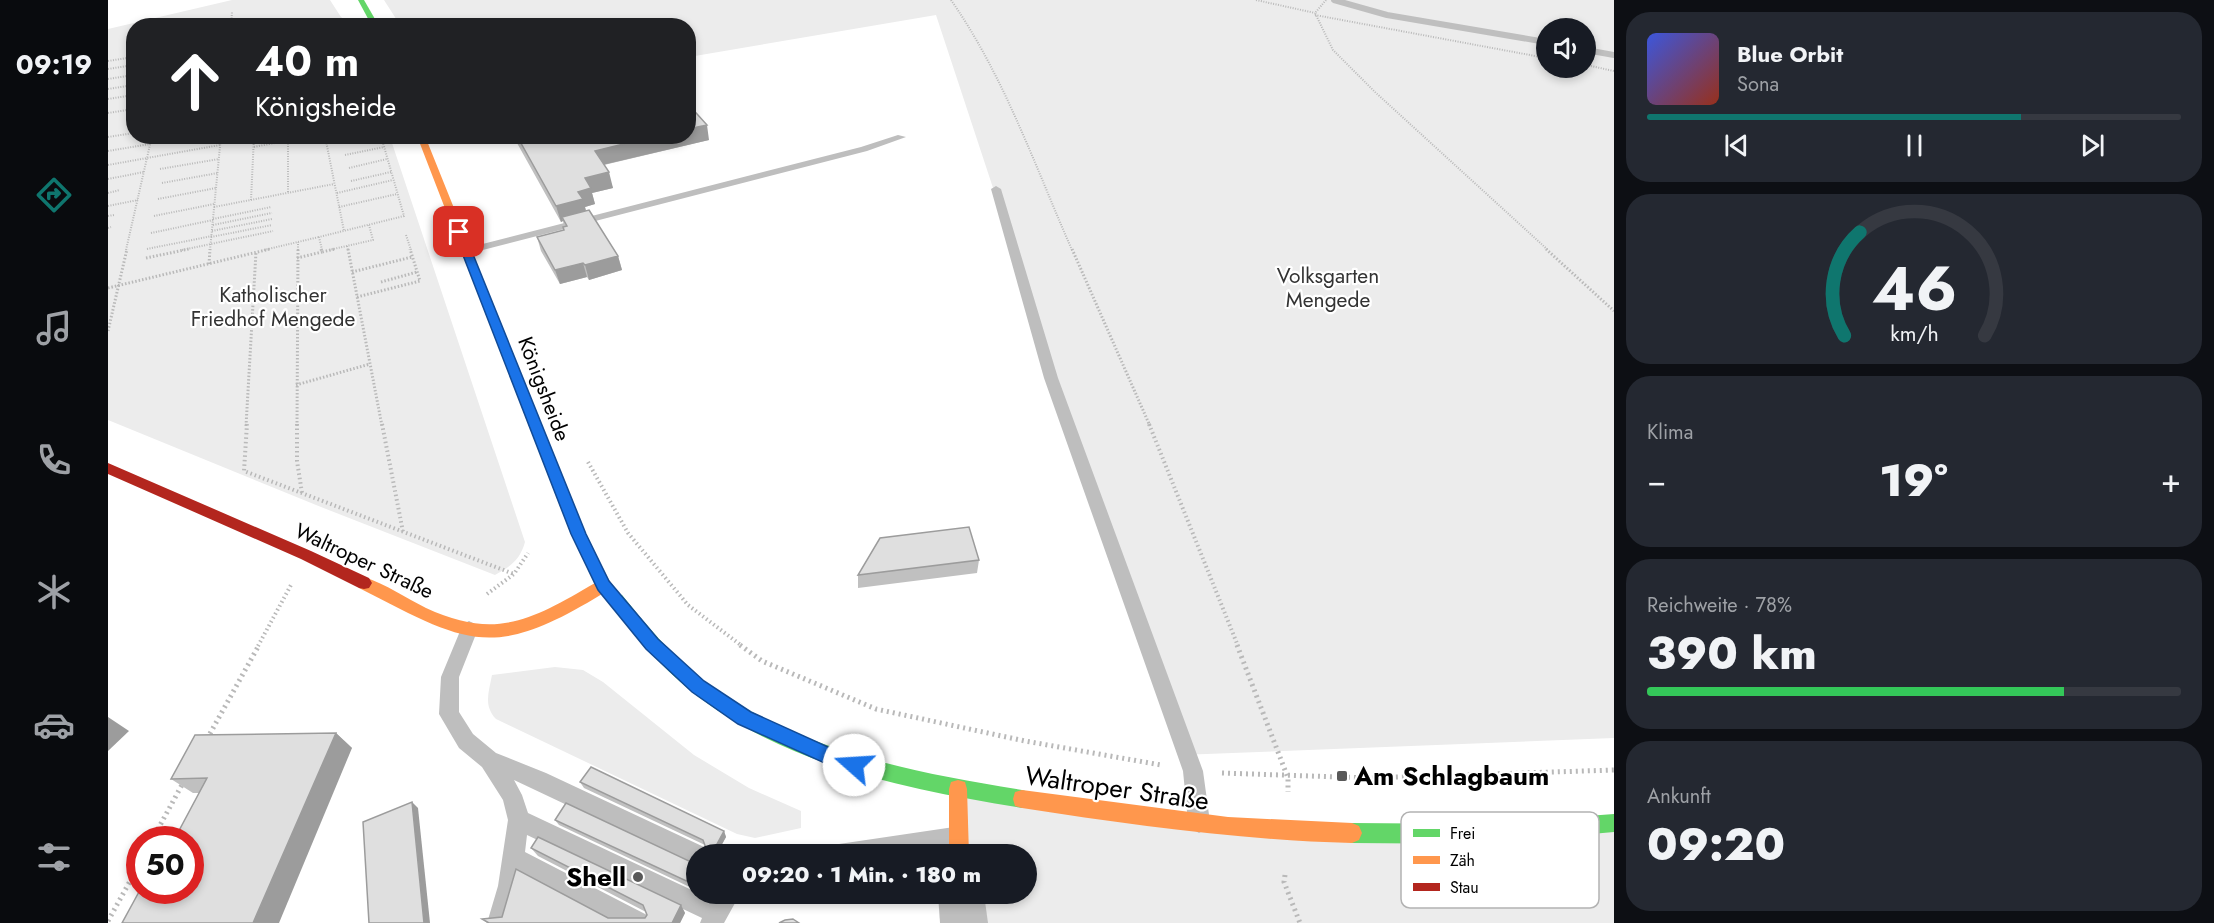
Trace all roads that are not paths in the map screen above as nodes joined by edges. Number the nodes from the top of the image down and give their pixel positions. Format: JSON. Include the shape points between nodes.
{"nodes":[{"id":1,"x":361,"y":0,"type":"edge"},
{"id":2,"x":371,"y":18,"type":"edge"},
{"id":3,"x":901,"y":137,"type":"dead end"},
{"id":4,"x":424,"y":144,"type":"edge"},
{"id":5,"x":996,"y":189,"type":"dead end"},
{"id":6,"x":467,"y":251,"type":"junction"},
{"id":7,"x":108,"y":468,"type":"edge"},
{"id":8,"x":604,"y":585,"type":"junction"},
{"id":9,"x":469,"y":629,"type":"junction"},
{"id":10,"x":652,"y":644,"type":"joint"},
{"id":11,"x":489,"y":760,"type":"junction"},
{"id":12,"x":958,"y":789,"type":"junction"},
{"id":13,"x":519,"y":820,"type":"junction"},
{"id":14,"x":1614,"y":822,"type":"edge"},
{"id":15,"x":1599,"y":823,"type":"edge"},
{"id":16,"x":1199,"y":825,"type":"junction"},
{"id":17,"x":1401,"y":834,"type":"edge"},
{"id":18,"x":959,"y":844,"type":"edge"},
{"id":19,"x":686,"y":850,"type":"edge"},
{"id":20,"x":513,"y":858,"type":"junction"},
{"id":21,"x":722,"y":904,"type":"edge"},
{"id":22,"x":963,"y":904,"type":"edge"},
{"id":23,"x":713,"y":918,"type":"edge"},
{"id":24,"x":498,"y":923,"type":"edge"},
{"id":25,"x":639,"y":923,"type":"edge"},
{"id":26,"x":964,"y":923,"type":"edge"}],
"edges":[{"from":1,"to":2,"type":"main road"},
{"from":3,"to":6,"type":"lane"},
{"from":4,"to":6,"type":"main road","name":"Königsheide"},
{"from":5,"to":16,"type":"lane","via":[[1051,378],[1193,771]]},
{"from":6,"to":8,"type":"main road","name":"Königsheide","via":[[578,534]]},
{"from":7,"to":9,"type":"main road","name":"Waltroper Straße","via":[[306,555],[448,624]]},
{"from":8,"to":9,"type":"main road","name":"Waltroper Straße","via":[[528,624],[483,633]]},
{"from":8,"to":10,"type":"main road","name":"Königsheide"},
{"from":9,"to":11,"type":"lane","via":[[450,677],[449,714],[466,741]]},
{"from":10,"to":12,"type":"main road","name":"Waltroper Straße","via":[[698,687],[744,718],[838,760]]},
{"from":11,"to":13,"type":"lane","via":[[512,795]]},
{"from":11,"to":19,"type":"lane"},
{"from":12,"to":16,"type":"main road","name":"Waltroper Straße"},
{"from":12,"to":18,"type":"main road"},
{"from":13,"to":20,"type":"lane"},
{"from":13,"to":23,"type":"lane"},
{"from":14,"to":15,"type":"main road","name":"Waltroper Straße"},
{"from":16,"to":17,"type":"main road","name":"Waltroper Straße","via":[[1290,833]]},
{"from":20,"to":24,"type":"lane"},
{"from":20,"to":25,"type":"lane"},
{"from":21,"to":23,"type":"lane"},
{"from":22,"to":26,"type":"street"}]}
